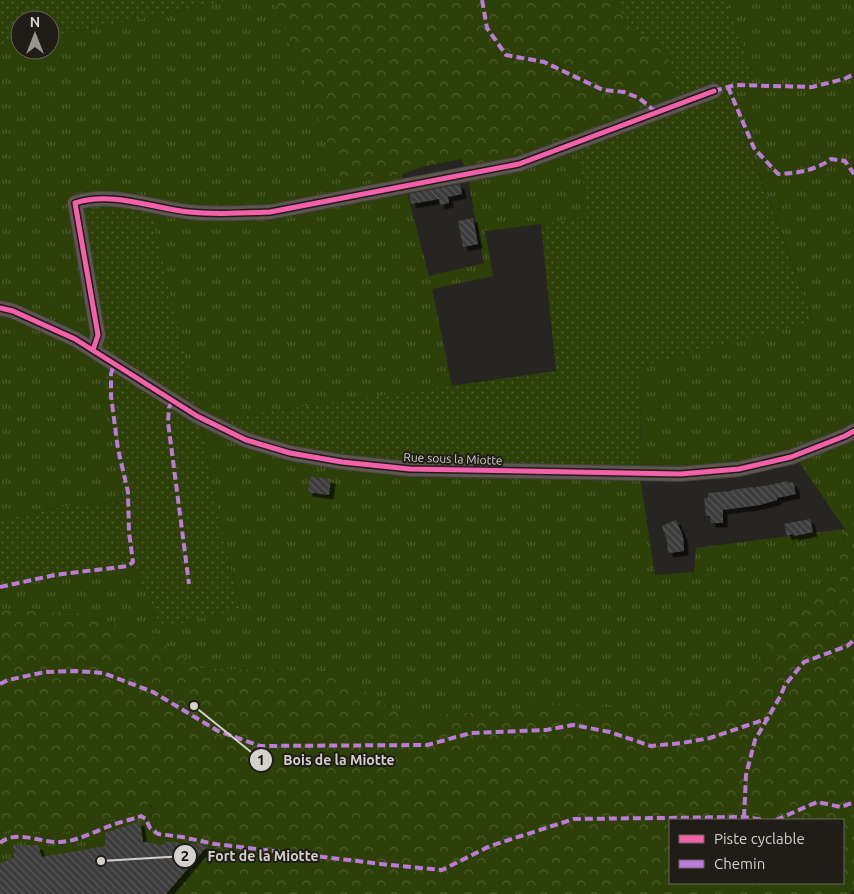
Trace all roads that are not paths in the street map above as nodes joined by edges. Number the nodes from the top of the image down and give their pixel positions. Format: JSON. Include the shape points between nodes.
{"nodes":[{"id":1,"x":714,"y":91,"type":"dead end"},
{"id":2,"x":0,"y":308,"type":"edge"},
{"id":3,"x":93,"y":350,"type":"junction"},
{"id":4,"x":854,"y":431,"type":"edge"}],
"edges":[{"from":1,"to":3,"type":"street","via":[[519,164],[270,212],[189,212],[112,199],[88,199],[75,203],[98,335]]},
{"from":2,"to":3,"type":"street","name":"Rue sous la Miotte","via":[[13,311]]},
{"from":3,"to":4,"type":"street","name":"Rue sous la Miotte","via":[[197,416],[246,440],[290,453],[342,462],[410,469],[680,474],[739,469],[791,457]]}]}
